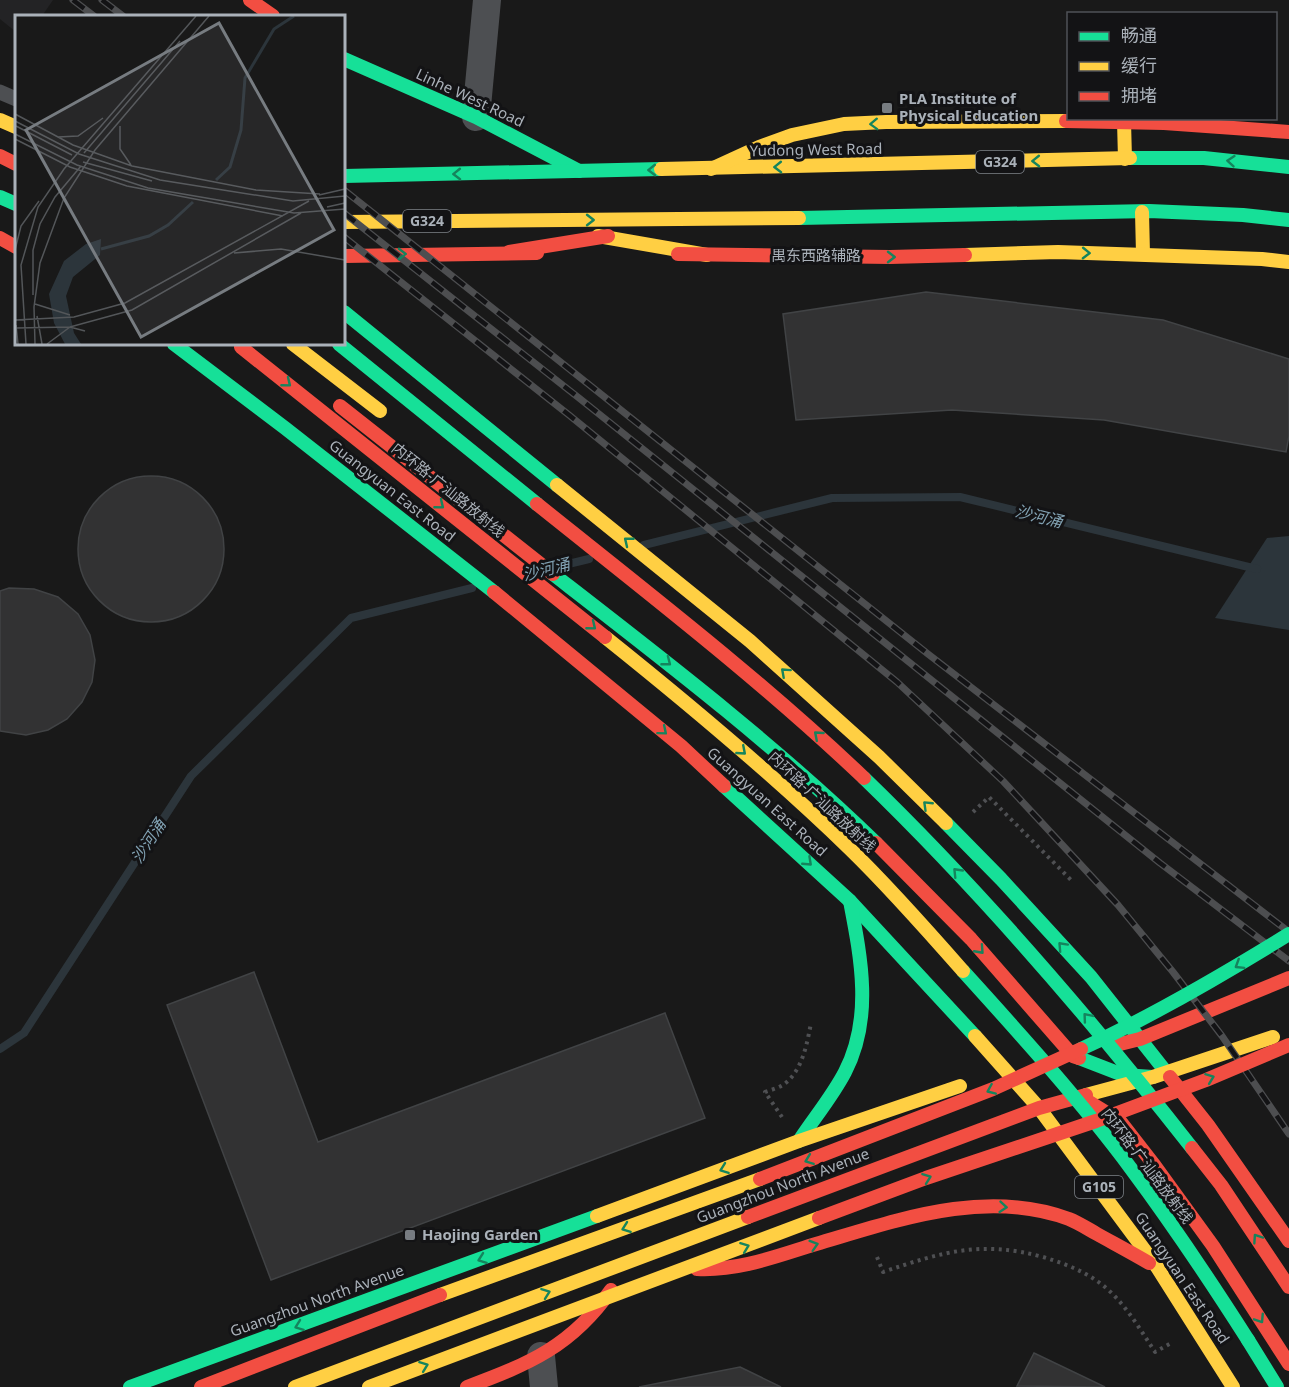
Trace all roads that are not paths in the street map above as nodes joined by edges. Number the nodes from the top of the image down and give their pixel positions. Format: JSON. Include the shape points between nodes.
{"nodes":[{"id":1,"x":250,"y":0,"type":"edge"},
{"id":2,"x":487,"y":0,"type":"edge"},
{"id":3,"x":272,"y":15,"type":"edge"},
{"id":4,"x":345,"y":59,"type":"edge"},
{"id":5,"x":0,"y":92,"type":"edge"},
{"id":6,"x":15,"y":99,"type":"edge"},
{"id":7,"x":476,"y":117,"type":"junction"},
{"id":8,"x":0,"y":120,"type":"edge"},
{"id":9,"x":1125,"y":121,"type":"junction"},
{"id":10,"x":15,"y":127,"type":"edge"},
{"id":11,"x":1289,"y":132,"type":"edge"},
{"id":12,"x":0,"y":154,"type":"edge"},
{"id":13,"x":15,"y":159,"type":"edge"},
{"id":14,"x":1125,"y":159,"type":"junction"},
{"id":15,"x":15,"y":163,"type":"edge"},
{"id":16,"x":1289,"y":167,"type":"edge"},
{"id":17,"x":711,"y":169,"type":"junction"},
{"id":18,"x":579,"y":171,"type":"junction"},
{"id":19,"x":345,"y":176,"type":"edge"},
{"id":20,"x":0,"y":197,"type":"edge"},
{"id":21,"x":15,"y":204,"type":"edge"},
{"id":22,"x":1142,"y":212,"type":"junction"},
{"id":23,"x":709,"y":220,"type":"junction"},
{"id":24,"x":1289,"y":220,"type":"edge"},
{"id":25,"x":510,"y":221,"type":"junction"},
{"id":26,"x":345,"y":222,"type":"edge"},
{"id":27,"x":604,"y":237,"type":"junction"},
{"id":28,"x":0,"y":238,"type":"edge"},
{"id":29,"x":15,"y":246,"type":"edge"},
{"id":30,"x":509,"y":252,"type":"junction"},
{"id":31,"x":587,"y":253,"type":"dead end"},
{"id":32,"x":620,"y":253,"type":"dead end"},
{"id":33,"x":1143,"y":254,"type":"junction"},
{"id":34,"x":707,"y":255,"type":"junction"},
{"id":35,"x":345,"y":256,"type":"edge"},
{"id":36,"x":1289,"y":262,"type":"edge"},
{"id":37,"x":345,"y":313,"type":"edge"},
{"id":38,"x":175,"y":345,"type":"edge"},
{"id":39,"x":238,"y":345,"type":"edge"},
{"id":40,"x":259,"y":345,"type":"edge"},
{"id":41,"x":294,"y":345,"type":"edge"},
{"id":42,"x":340,"y":345,"type":"edge"},
{"id":43,"x":285,"y":365,"type":"dead end"},
{"id":44,"x":332,"y":400,"type":"dead end"},
{"id":45,"x":390,"y":418,"type":"dead end"},
{"id":46,"x":850,"y":901,"type":"junction"},
{"id":47,"x":1289,"y":934,"type":"edge"},
{"id":48,"x":1289,"y":978,"type":"edge"},
{"id":49,"x":1289,"y":1032,"type":"edge"},
{"id":50,"x":1082,"y":1034,"type":"dead end"},
{"id":51,"x":1140,"y":1039,"type":"junction"},
{"id":52,"x":1289,"y":1045,"type":"edge"},
{"id":53,"x":1100,"y":1049,"type":"junction"},
{"id":54,"x":1073,"y":1056,"type":"junction"},
{"id":55,"x":1029,"y":1065,"type":"junction"},
{"id":56,"x":1163,"y":1067,"type":"junction"},
{"id":57,"x":1005,"y":1070,"type":"junction"},
{"id":58,"x":1069,"y":1071,"type":"dead end"},
{"id":59,"x":1153,"y":1077,"type":"junction"},
{"id":60,"x":1094,"y":1079,"type":"dead end"},
{"id":61,"x":1020,"y":1087,"type":"junction"},
{"id":62,"x":1112,"y":1087,"type":"junction"},
{"id":63,"x":1080,"y":1097,"type":"junction"},
{"id":64,"x":1039,"y":1108,"type":"junction"},
{"id":65,"x":1142,"y":1121,"type":"dead end"},
{"id":66,"x":799,"y":1141,"type":"junction"},
{"id":67,"x":1289,"y":1240,"type":"edge"},
{"id":68,"x":633,"y":1261,"type":"junction"},
{"id":69,"x":1157,"y":1267,"type":"junction"},
{"id":70,"x":1289,"y":1287,"type":"edge"},
{"id":71,"x":541,"y":1356,"type":"junction"},
{"id":72,"x":1289,"y":1364,"type":"edge"},
{"id":73,"x":130,"y":1387,"type":"edge"},
{"id":74,"x":201,"y":1387,"type":"edge"},
{"id":75,"x":295,"y":1387,"type":"edge"},
{"id":76,"x":369,"y":1387,"type":"edge"},
{"id":77,"x":466,"y":1387,"type":"edge"},
{"id":78,"x":544,"y":1387,"type":"edge"},
{"id":79,"x":1233,"y":1387,"type":"edge"},
{"id":80,"x":1277,"y":1387,"type":"edge"}],
"edges":[{"from":1,"to":3,"type":"main road"},
{"from":2,"to":7,"type":"street"},
{"from":4,"to":7,"type":"main road","name":"Linhe West Road"},
{"from":5,"to":6,"type":"lane"},
{"from":7,"to":18,"type":"main road","name":"Linhe West Road"},
{"from":8,"to":10,"type":"main road"},
{"from":9,"to":11,"type":"main road"},
{"from":9,"to":14,"type":"main road"},
{"from":9,"to":17,"type":"main road","one_way":true,"via":[[843,124],[767,142]]},
{"from":12,"to":13,"type":"main road"},
{"from":12,"to":15,"type":"main road"},
{"from":16,"to":14,"type":"main road","name":"Yudong West Road","number":"G324","one_way":true,"via":[[1204,158]]},
{"from":14,"to":17,"type":"main road","name":"Yudong West Road","number":"G324","one_way":true,"via":[[813,172]]},
{"from":17,"to":18,"type":"main road","name":"Yudong West Road","number":"G324","one_way":true},
{"from":18,"to":19,"type":"main road","name":"Yudong West Road","number":"G324","one_way":true},
{"from":20,"to":21,"type":"main road"},
{"from":22,"to":23,"type":"main road","number":"G324","via":[[875,212]]},
{"from":22,"to":24,"type":"main road","number":"G324"},
{"from":22,"to":33,"type":"main road"},
{"from":25,"to":23,"type":"main road","number":"G324","one_way":true},
{"from":23,"to":27,"type":"main road"},
{"from":25,"to":26,"type":"main road","number":"G324"},
{"from":25,"to":27,"type":"main road"},
{"from":27,"to":30,"type":"main road"},
{"from":27,"to":34,"type":"main road"},
{"from":28,"to":29,"type":"main road"},
{"from":30,"to":31,"type":"main road"},
{"from":35,"to":30,"type":"main road","one_way":true},
{"from":32,"to":34,"type":"main road","name":"禺东西路辅路"},
{"from":34,"to":33,"type":"main road","name":"禺东西路辅路","one_way":true},
{"from":33,"to":36,"type":"main road","name":"禺东西路辅路"},
{"from":51,"to":37,"type":"main road","one_way":true,"via":[[1091,977],[1000,879],[822,705],[750,641]]},
{"from":38,"to":46,"type":"main road","name":"Guangyuan East Road","one_way":true,"via":[[538,627],[681,746]]},
{"from":39,"to":80,"type":"main road","name":"内环路-广汕路放射线","one_way":true,"bridge":true,"via":[[687,702],[852,851],[1087,1113],[1208,1278]]},
{"from":40,"to":43,"type":"main road"},
{"from":41,"to":45,"type":"main road"},
{"from":70,"to":42,"type":"main road","one_way":true,"bridge":true,"via":[[1221,1185],[1126,1064],[1032,952],[885,798],[726,656]]},
{"from":44,"to":54,"type":"main road","one_way":true,"via":[[728,710],[840,808],[971,939]]},
{"from":46,"to":57,"type":"main road","name":"Guangyuan East Road"},
{"from":46,"to":66,"type":"main road","via":[[862,961],[861,1022],[851,1060]]},
{"from":47,"to":74,"type":"main road","name":"Guangzhou North Avenue","one_way":true,"bridge":true,"via":[[1137,1023],[993,1089]]},
{"from":48,"to":51,"type":"main road","name":"Guangzhou North Avenue"},
{"from":49,"to":56,"type":"main road","name":"Guangzhou North Avenue"},
{"from":50,"to":53,"type":"main road"},
{"from":51,"to":53,"type":"main road","name":"Guangzhou North Avenue"},
{"from":51,"to":56,"type":"main road"},
{"from":76,"to":52,"type":"main road","one_way":true,"bridge":true,"via":[[926,1178],[1096,1121]]},
{"from":53,"to":54,"type":"main road","name":"Guangzhou North Avenue"},
{"from":53,"to":56,"type":"main road"},
{"from":54,"to":55,"type":"main road","name":"Guangzhou North Avenue"},
{"from":54,"to":59,"type":"main road","via":[[1123,1075]]},
{"from":55,"to":57,"type":"main road","name":"Guangzhou North Avenue"},
{"from":55,"to":58,"type":"main road"},
{"from":56,"to":59,"type":"main road","name":"Guangzhou North Avenue"},
{"from":56,"to":67,"type":"main road"},
{"from":57,"to":61,"type":"main road","name":"Guangyuan East Road"},
{"from":57,"to":66,"type":"main road","name":"Guangzhou North Avenue"},
{"from":59,"to":62,"type":"main road","name":"Guangzhou North Avenue"},
{"from":60,"to":62,"type":"main road"},
{"from":61,"to":63,"type":"main road"},
{"from":61,"to":64,"type":"main road","name":"Guangyuan East Road"},
{"from":62,"to":63,"type":"main road","name":"Guangzhou North Avenue"},
{"from":62,"to":65,"type":"main road"},
{"from":63,"to":64,"type":"main road","name":"Guangzhou North Avenue"},
{"from":63,"to":72,"type":"main road","one_way":true,"via":[[1120,1121],[1213,1246]]},
{"from":64,"to":68,"type":"main road","name":"Guangzhou North Avenue"},
{"from":64,"to":69,"type":"main road","name":"Guangyuan East Road","number":"G105"},
{"from":66,"to":73,"type":"main road","name":"Guangzhou North Avenue","one_way":true},
{"from":68,"to":69,"type":"main road","one_way":true,"via":[[706,1270],[743,1265],[917,1214],[962,1206],[996,1206],[1042,1210],[1071,1220]]},
{"from":68,"to":71,"type":"main road","via":[[588,1320],[562,1344]]},
{"from":75,"to":68,"type":"main road","name":"Guangzhou North Avenue","one_way":true},
{"from":69,"to":79,"type":"main road","name":"Guangyuan East Road"},
{"from":71,"to":77,"type":"main road"},
{"from":71,"to":78,"type":"street"}]}
